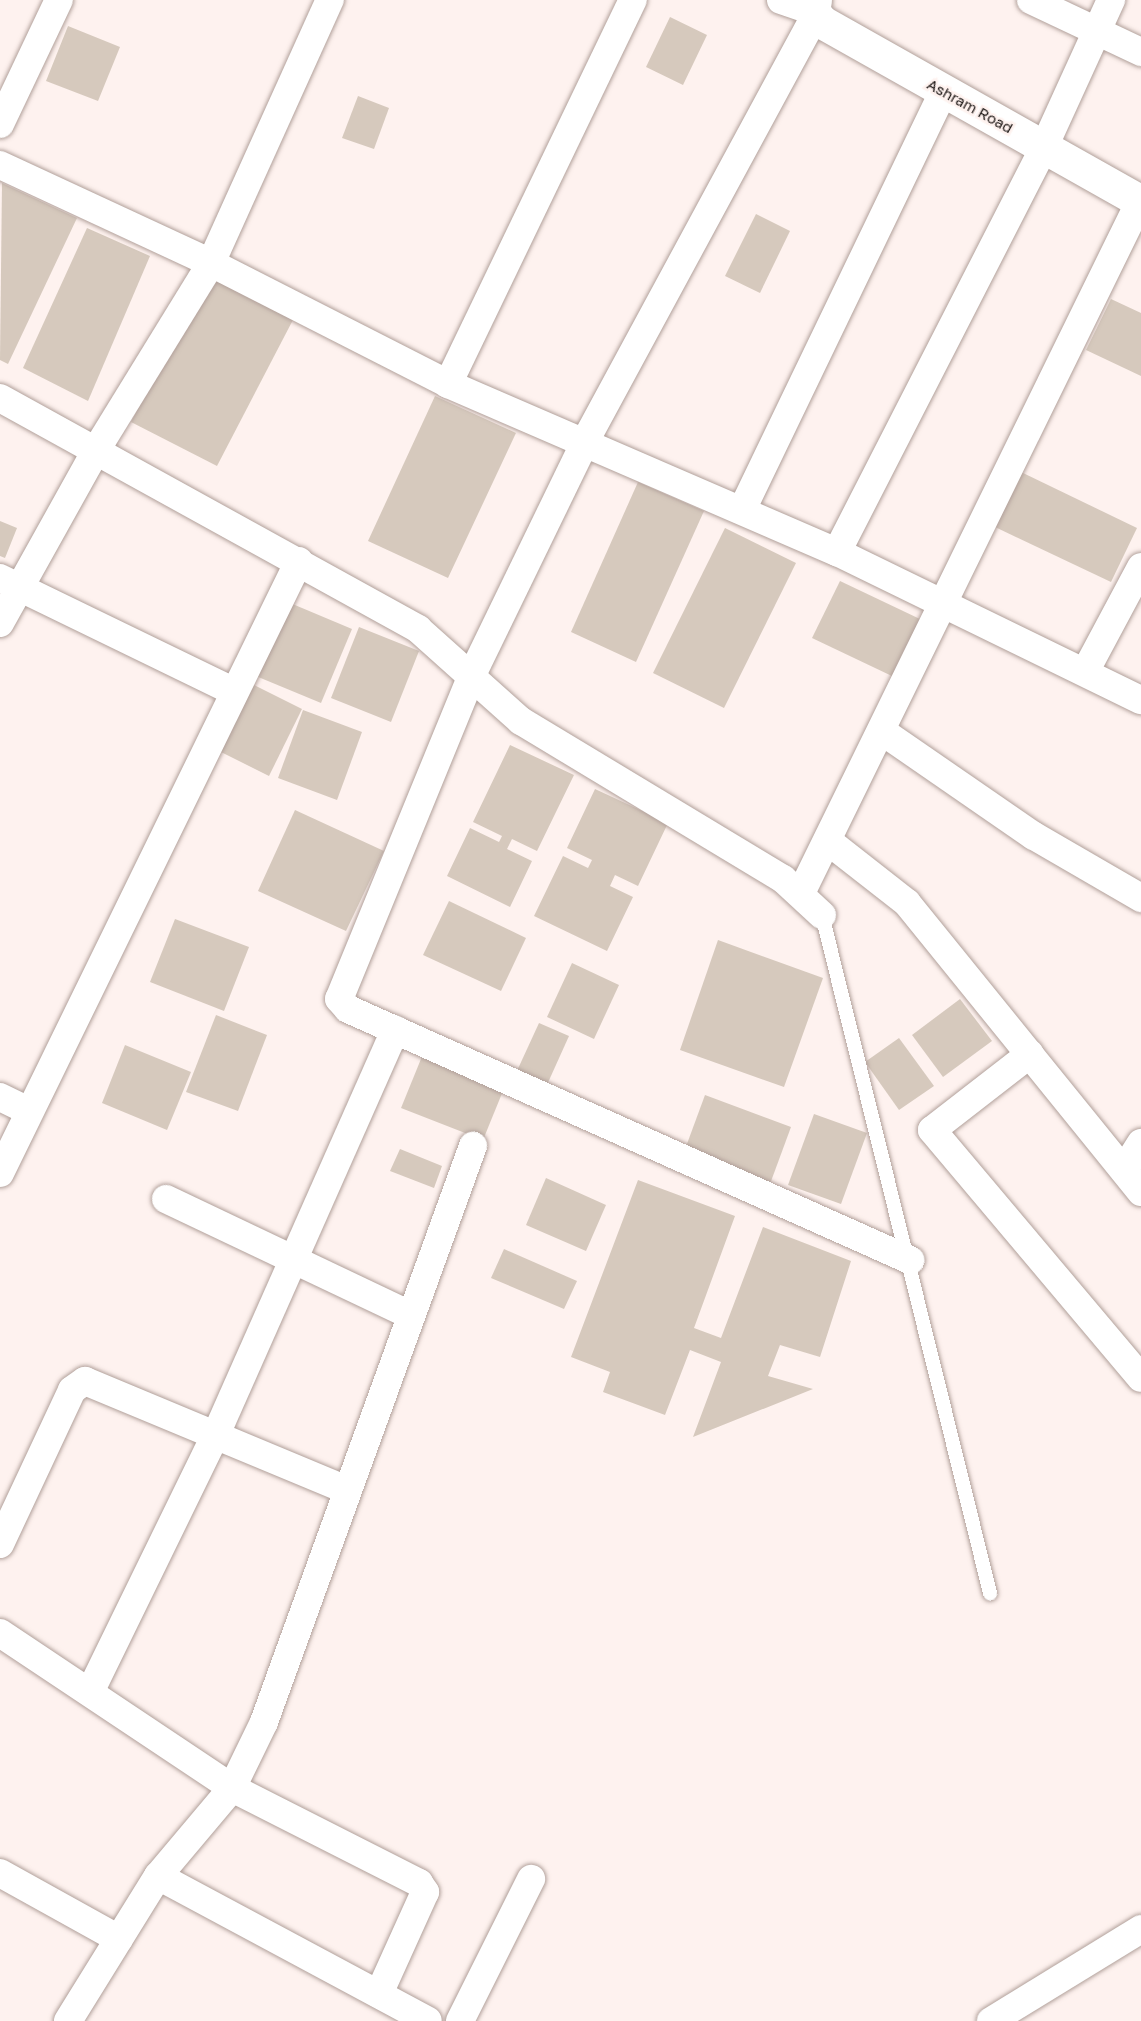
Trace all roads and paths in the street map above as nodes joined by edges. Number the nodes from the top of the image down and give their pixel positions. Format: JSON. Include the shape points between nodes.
{"nodes":[{"id":1,"x":59,"y":0,"type":"edge"},
{"id":2,"x":330,"y":0,"type":"edge"},
{"id":3,"x":633,"y":0,"type":"edge"},
{"id":4,"x":781,"y":0,"type":"edge"},
{"id":5,"x":1031,"y":0,"type":"edge"},
{"id":6,"x":1110,"y":0,"type":"edge"},
{"id":7,"x":815,"y":9,"type":"edge"},
{"id":8,"x":1096,"y":31,"type":"junction"},
{"id":9,"x":1141,"y":52,"type":"edge"},
{"id":10,"x":944,"y":91,"type":"junction"},
{"id":11,"x":0,"y":124,"type":"edge"},
{"id":12,"x":1044,"y":147,"type":"junction"},
{"id":13,"x":0,"y":165,"type":"edge"},
{"id":14,"x":1141,"y":201,"type":"edge"},
{"id":15,"x":211,"y":263,"type":"junction"},
{"id":16,"x":448,"y":384,"type":"junction"},
{"id":17,"x":0,"y":398,"type":"edge"},
{"id":18,"x":586,"y":440,"type":"junction"},
{"id":19,"x":98,"y":447,"type":"junction"},
{"id":20,"x":742,"y":510,"type":"junction"},
{"id":21,"x":837,"y":552,"type":"junction"},
{"id":22,"x":299,"y":561,"type":"junction"},
{"id":23,"x":1141,"y":567,"type":"edge"},
{"id":24,"x":9,"y":583,"type":"edge"},
{"id":25,"x":946,"y":607,"type":"junction"},
{"id":26,"x":0,"y":623,"type":"edge"},
{"id":27,"x":1085,"y":672,"type":"junction"},
{"id":28,"x":472,"y":675,"type":"junction"},
{"id":29,"x":233,"y":691,"type":"junction"},
{"id":30,"x":1141,"y":700,"type":"edge"},
{"id":31,"x":884,"y":732,"type":"junction"},
{"id":32,"x":828,"y":841,"type":"junction"},
{"id":33,"x":802,"y":891,"type":"junction"},
{"id":34,"x":1141,"y":898,"type":"edge"},
{"id":35,"x":822,"y":915,"type":"joint"},
{"id":36,"x":395,"y":1030,"type":"junction"},
{"id":37,"x":1030,"y":1054,"type":"junction"},
{"id":38,"x":0,"y":1097,"type":"edge"},
{"id":39,"x":29,"y":1111,"type":"junction"},
{"id":40,"x":1141,"y":1143,"type":"edge"},
{"id":41,"x":473,"y":1146,"type":"dead end"},
{"id":42,"x":0,"y":1173,"type":"edge"},
{"id":43,"x":1132,"y":1181,"type":"edge"},
{"id":44,"x":166,"y":1199,"type":"dead end"},
{"id":45,"x":289,"y":1259,"type":"junction"},
{"id":46,"x":909,"y":1260,"type":"junction"},
{"id":47,"x":410,"y":1314,"type":"junction"},
{"id":48,"x":1141,"y":1378,"type":"edge"},
{"id":49,"x":217,"y":1432,"type":"junction"},
{"id":50,"x":345,"y":1490,"type":"junction"},
{"id":51,"x":0,"y":1544,"type":"edge"},
{"id":52,"x":990,"y":1593,"type":"dead end"},
{"id":53,"x":0,"y":1633,"type":"edge"},
{"id":54,"x":91,"y":1690,"type":"junction"},
{"id":55,"x":232,"y":1788,"type":"junction"},
{"id":56,"x":0,"y":1873,"type":"edge"},
{"id":57,"x":158,"y":1876,"type":"junction"},
{"id":58,"x":531,"y":1879,"type":"dead end"},
{"id":59,"x":1141,"y":1929,"type":"edge"},
{"id":60,"x":119,"y":1939,"type":"junction"},
{"id":61,"x":379,"y":1995,"type":"junction"},
{"id":62,"x":1007,"y":2017,"type":"edge"},
{"id":63,"x":68,"y":2021,"type":"edge"},
{"id":64,"x":428,"y":2021,"type":"edge"},
{"id":65,"x":460,"y":2021,"type":"edge"}],
"edges":[{"from":1,"to":11,"type":"street"},
{"from":2,"to":15,"type":"street"},
{"from":3,"to":16,"type":"street"},
{"from":4,"to":7,"type":"street"},
{"from":5,"to":8,"type":"street"},
{"from":6,"to":8,"type":"street"},
{"from":7,"to":10,"type":"street","name":"Ashram Road"},
{"from":7,"to":18,"type":"street"},
{"from":8,"to":9,"type":"street"},
{"from":8,"to":12,"type":"street"},
{"from":10,"to":12,"type":"street","name":"Ashram Road"},
{"from":10,"to":20,"type":"street"},
{"from":12,"to":14,"type":"street","name":"Ashram Road"},
{"from":12,"to":21,"type":"street"},
{"from":13,"to":15,"type":"street"},
{"from":14,"to":25,"type":"street"},
{"from":15,"to":16,"type":"street"},
{"from":15,"to":19,"type":"street"},
{"from":16,"to":18,"type":"street"},
{"from":17,"to":19,"type":"street"},
{"from":18,"to":20,"type":"street"},
{"from":18,"to":28,"type":"street"},
{"from":19,"to":22,"type":"street"},
{"from":19,"to":24,"type":"street"},
{"from":20,"to":21,"type":"street"},
{"from":21,"to":25,"type":"street"},
{"from":22,"to":28,"type":"street","via":[[418,629]]},
{"from":22,"to":29,"type":"street"},
{"from":23,"to":27,"type":"street"},
{"from":24,"to":26,"type":"street"},
{"from":24,"to":29,"type":"street"},
{"from":25,"to":27,"type":"street"},
{"from":25,"to":31,"type":"street"},
{"from":27,"to":30,"type":"street"},
{"from":28,"to":33,"type":"street","via":[[521,721]]},
{"from":28,"to":36,"type":"street","via":[[340,989],[339,999],[348,1009]]},
{"from":29,"to":39,"type":"street"},
{"from":31,"to":32,"type":"street"},
{"from":31,"to":34,"type":"street","via":[[1034,836]]},
{"from":32,"to":33,"type":"street"},
{"from":32,"to":37,"type":"street","via":[[907,903]]},
{"from":33,"to":35,"type":"street"},
{"from":35,"to":46,"type":"lane"},
{"from":36,"to":45,"type":"street"},
{"from":36,"to":46,"type":"street"},
{"from":37,"to":43,"type":"street"},
{"from":37,"to":48,"type":"street","via":[[932,1130]]},
{"from":38,"to":39,"type":"street"},
{"from":39,"to":42,"type":"street"},
{"from":40,"to":43,"type":"street"},
{"from":41,"to":47,"type":"street"},
{"from":44,"to":45,"type":"street"},
{"from":45,"to":47,"type":"street"},
{"from":45,"to":49,"type":"street"},
{"from":46,"to":52,"type":"lane"},
{"from":47,"to":50,"type":"street"},
{"from":49,"to":50,"type":"street"},
{"from":49,"to":51,"type":"street","via":[[91,1381],[79,1383]]},
{"from":49,"to":54,"type":"street"},
{"from":50,"to":55,"type":"street","via":[[264,1722]]},
{"from":53,"to":54,"type":"street"},
{"from":54,"to":55,"type":"street"},
{"from":55,"to":57,"type":"street"},
{"from":55,"to":61,"type":"street","via":[[423,1887]]},
{"from":56,"to":60,"type":"street"},
{"from":57,"to":60,"type":"street"},
{"from":57,"to":61,"type":"street"},
{"from":58,"to":65,"type":"street"},
{"from":59,"to":62,"type":"street"},
{"from":60,"to":63,"type":"street"},
{"from":61,"to":64,"type":"street"}]}
